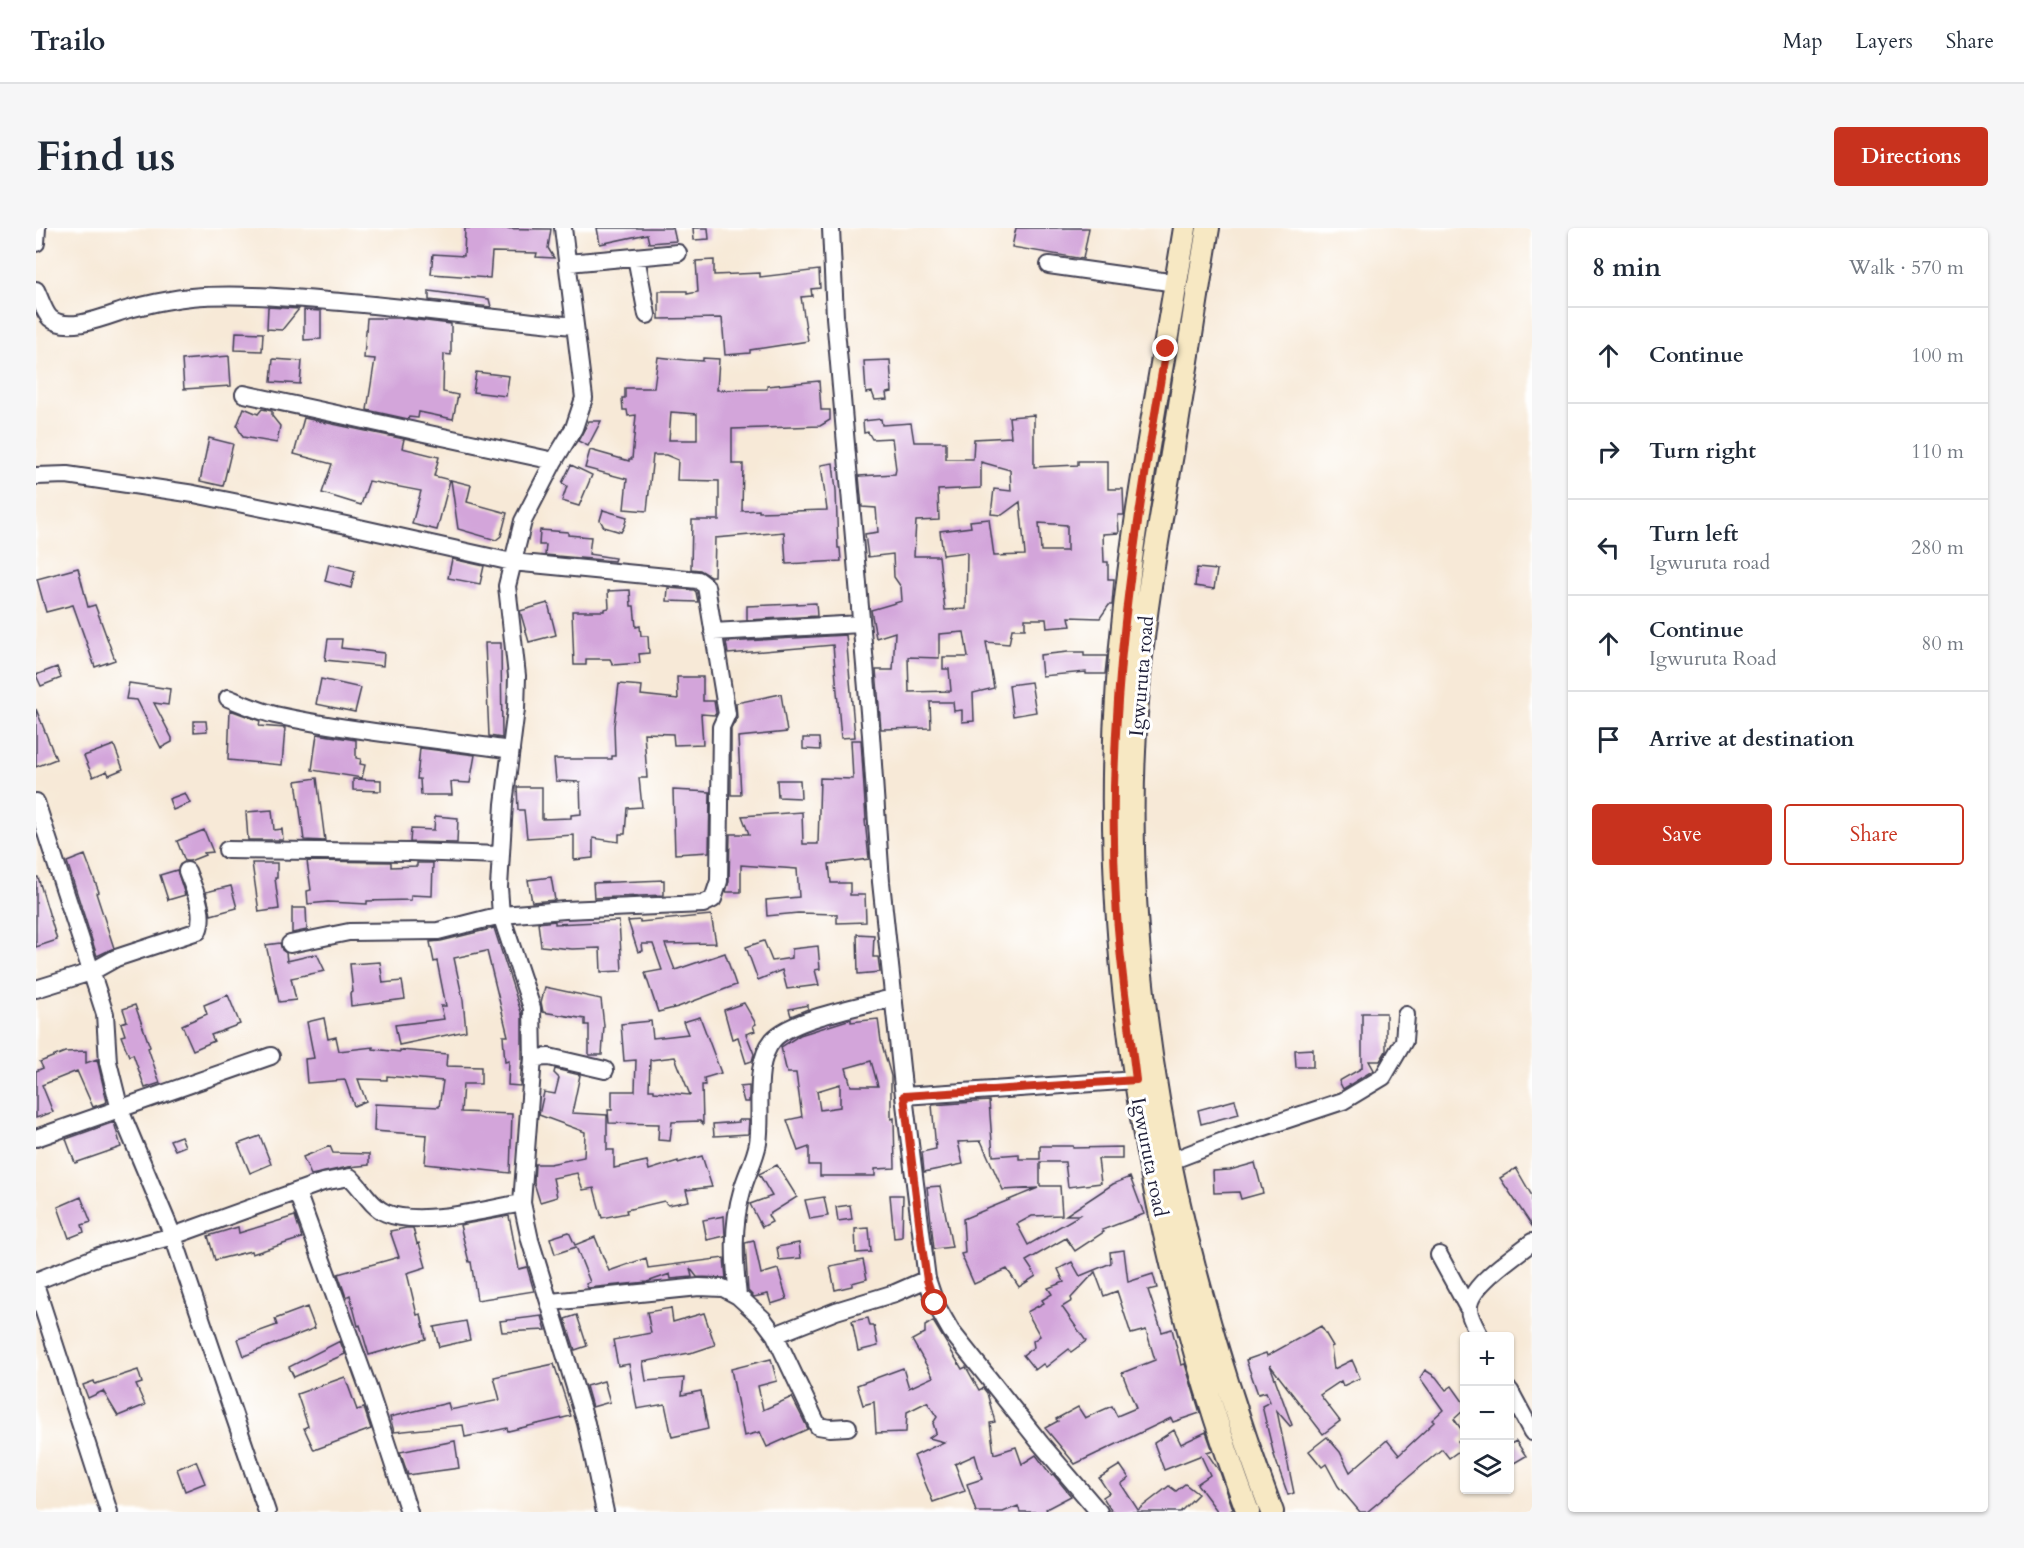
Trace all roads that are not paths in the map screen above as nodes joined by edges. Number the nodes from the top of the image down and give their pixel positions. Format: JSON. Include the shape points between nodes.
{"nodes":[{"id":1,"x":38,"y":228,"type":"edge"},
{"id":2,"x":563,"y":228,"type":"edge"},
{"id":3,"x":831,"y":228,"type":"edge"},
{"id":4,"x":1185,"y":228,"type":"edge"},
{"id":5,"x":1208,"y":228,"type":"edge"},
{"id":6,"x":36,"y":243,"type":"edge"},
{"id":7,"x":678,"y":253,"type":"dead end"},
{"id":8,"x":636,"y":257,"type":"junction"},
{"id":9,"x":567,"y":263,"type":"junction"},
{"id":10,"x":1049,"y":265,"type":"dead end"},
{"id":11,"x":1176,"y":283,"type":"junction"},
{"id":12,"x":36,"y":290,"type":"edge"},
{"id":13,"x":647,"y":315,"type":"dead end"},
{"id":14,"x":575,"y":326,"type":"junction"},
{"id":15,"x":244,"y":394,"type":"dead end"},
{"id":16,"x":554,"y":461,"type":"junction"},
{"id":17,"x":36,"y":476,"type":"edge"},
{"id":18,"x":1139,"y":505,"type":"junction"},
{"id":19,"x":1163,"y":508,"type":"junction"},
{"id":20,"x":512,"y":562,"type":"junction"},
{"id":21,"x":861,"y":624,"type":"junction"},
{"id":22,"x":713,"y":632,"type":"junction"},
{"id":23,"x":228,"y":698,"type":"dead end"},
{"id":24,"x":511,"y":750,"type":"junction"},
{"id":25,"x":36,"y":802,"type":"edge"},
{"id":26,"x":42,"y":840,"type":"edge"},
{"id":27,"x":227,"y":850,"type":"dead end"},
{"id":28,"x":500,"y":855,"type":"junction"},
{"id":29,"x":187,"y":871,"type":"dead end"},
{"id":30,"x":501,"y":915,"type":"junction"},
{"id":31,"x":290,"y":944,"type":"dead end"},
{"id":32,"x":91,"y":972,"type":"junction"},
{"id":33,"x":36,"y":989,"type":"edge"},
{"id":34,"x":893,"y":998,"type":"junction"},
{"id":35,"x":1406,"y":1015,"type":"dead end"},
{"id":36,"x":271,"y":1056,"type":"dead end"},
{"id":37,"x":534,"y":1058,"type":"junction"},
{"id":38,"x":605,"y":1070,"type":"dead end"},
{"id":39,"x":1136,"y":1080,"type":"junction"},
{"id":40,"x":904,"y":1096,"type":"junction"},
{"id":41,"x":120,"y":1110,"type":"junction"},
{"id":42,"x":36,"y":1138,"type":"edge"},
{"id":43,"x":1171,"y":1161,"type":"junction"},
{"id":44,"x":297,"y":1192,"type":"junction"},
{"id":45,"x":522,"y":1203,"type":"junction"},
{"id":46,"x":173,"y":1236,"type":"junction"},
{"id":47,"x":1532,"y":1242,"type":"edge"},
{"id":48,"x":1439,"y":1255,"type":"dead end"},
{"id":49,"x":927,"y":1280,"type":"junction"},
{"id":50,"x":36,"y":1281,"type":"edge"},
{"id":51,"x":36,"y":1287,"type":"edge"},
{"id":52,"x":738,"y":1296,"type":"junction"},
{"id":53,"x":551,"y":1302,"type":"junction"},
{"id":54,"x":1468,"y":1308,"type":"junction"},
{"id":55,"x":1478,"y":1332,"type":"edge"},
{"id":56,"x":775,"y":1335,"type":"junction"},
{"id":57,"x":1514,"y":1400,"type":"edge"},
{"id":58,"x":848,"y":1427,"type":"dead end"},
{"id":59,"x":1532,"y":1432,"type":"edge"},
{"id":60,"x":109,"y":1512,"type":"edge"},
{"id":61,"x":267,"y":1512,"type":"edge"},
{"id":62,"x":409,"y":1512,"type":"edge"},
{"id":63,"x":605,"y":1512,"type":"edge"},
{"id":64,"x":1098,"y":1512,"type":"edge"},
{"id":65,"x":1248,"y":1512,"type":"edge"},
{"id":66,"x":1272,"y":1512,"type":"edge"}],
"edges":[{"from":1,"to":6,"type":"street"},
{"from":2,"to":9,"type":"street"},
{"from":3,"to":21,"type":"street"},
{"from":4,"to":11,"type":"main road"},
{"from":5,"to":19,"type":"main road"},
{"from":7,"to":8,"type":"street"},
{"from":8,"to":9,"type":"street"},
{"from":8,"to":13,"type":"street"},
{"from":9,"to":14,"type":"street"},
{"from":10,"to":11,"type":"street"},
{"from":11,"to":18,"type":"main road"},
{"from":12,"to":14,"type":"street","via":[[49,317],[70,324],[192,297],[227,297],[291,298]]},
{"from":14,"to":16,"type":"street","via":[[584,398],[574,428]]},
{"from":15,"to":16,"type":"street"},
{"from":16,"to":20,"type":"street","via":[[523,521]]},
{"from":17,"to":20,"type":"street","via":[[67,475],[194,494]]},
{"from":18,"to":19,"type":"main road"},
{"from":18,"to":39,"type":"main road","name":"Igwuruta road","via":[[1118,682],[1114,810],[1116,901]]},
{"from":19,"to":43,"type":"main road","name":"Igwuruta road","via":[[1139,677],[1133,820],[1135,910],[1143,998]]},
{"from":20,"to":22,"type":"street","via":[[698,580],[706,586]]},
{"from":20,"to":24,"type":"street","via":[[507,586],[517,676]]},
{"from":21,"to":22,"type":"street"},
{"from":21,"to":34,"type":"street"},
{"from":22,"to":30,"type":"street","via":[[727,714],[721,727],[718,881],[713,899],[703,904]]},
{"from":23,"to":24,"type":"street","via":[[273,714],[387,735]]},
{"from":24,"to":28,"type":"street"},
{"from":25,"to":26,"type":"street"},
{"from":26,"to":32,"type":"street"},
{"from":27,"to":28,"type":"street"},
{"from":28,"to":30,"type":"street"},
{"from":29,"to":32,"type":"street","via":[[201,909],[198,931],[116,958]]},
{"from":30,"to":31,"type":"street","via":[[438,931],[349,932]]},
{"from":30,"to":37,"type":"street","via":[[532,1008]]},
{"from":32,"to":33,"type":"street"},
{"from":32,"to":41,"type":"street","via":[[105,1014],[108,1062]]},
{"from":34,"to":40,"type":"street"},
{"from":34,"to":52,"type":"street","via":[[784,1030],[772,1041],[762,1062],[758,1145],[742,1191],[737,1224],[734,1261]]},
{"from":35,"to":43,"type":"street","via":[[1404,1041],[1383,1077],[1342,1101]]},
{"from":36,"to":41,"type":"street"},
{"from":37,"to":38,"type":"street","via":[[549,1056]]},
{"from":37,"to":45,"type":"street"},
{"from":39,"to":40,"type":"street"},
{"from":39,"to":65,"type":"main road","name":"Igwuruta road","via":[[1158,1202],[1181,1299],[1220,1438]]},
{"from":40,"to":49,"type":"street"},
{"from":41,"to":42,"type":"street"},
{"from":41,"to":46,"type":"street"},
{"from":43,"to":66,"type":"main road","name":"Igwuruta road","via":[[1218,1357]]},
{"from":44,"to":45,"type":"street","via":[[323,1182],[351,1178],[385,1213],[404,1217],[450,1217]]},
{"from":44,"to":46,"type":"street"},
{"from":44,"to":62,"type":"street"},
{"from":45,"to":53,"type":"street"},
{"from":46,"to":50,"type":"street","via":[[99,1256]]},
{"from":46,"to":61,"type":"street"},
{"from":47,"to":54,"type":"street","via":[[1472,1293]]},
{"from":48,"to":54,"type":"street"},
{"from":49,"to":56,"type":"street"},
{"from":49,"to":64,"type":"street","via":[[951,1330]]},
{"from":51,"to":60,"type":"street"},
{"from":52,"to":53,"type":"street","via":[[723,1288],[699,1287]]},
{"from":52,"to":56,"type":"street"},
{"from":53,"to":63,"type":"street","via":[[586,1423]]},
{"from":54,"to":55,"type":"street"},
{"from":56,"to":58,"type":"street","via":[[818,1426]]},
{"from":57,"to":59,"type":"street"}]}
